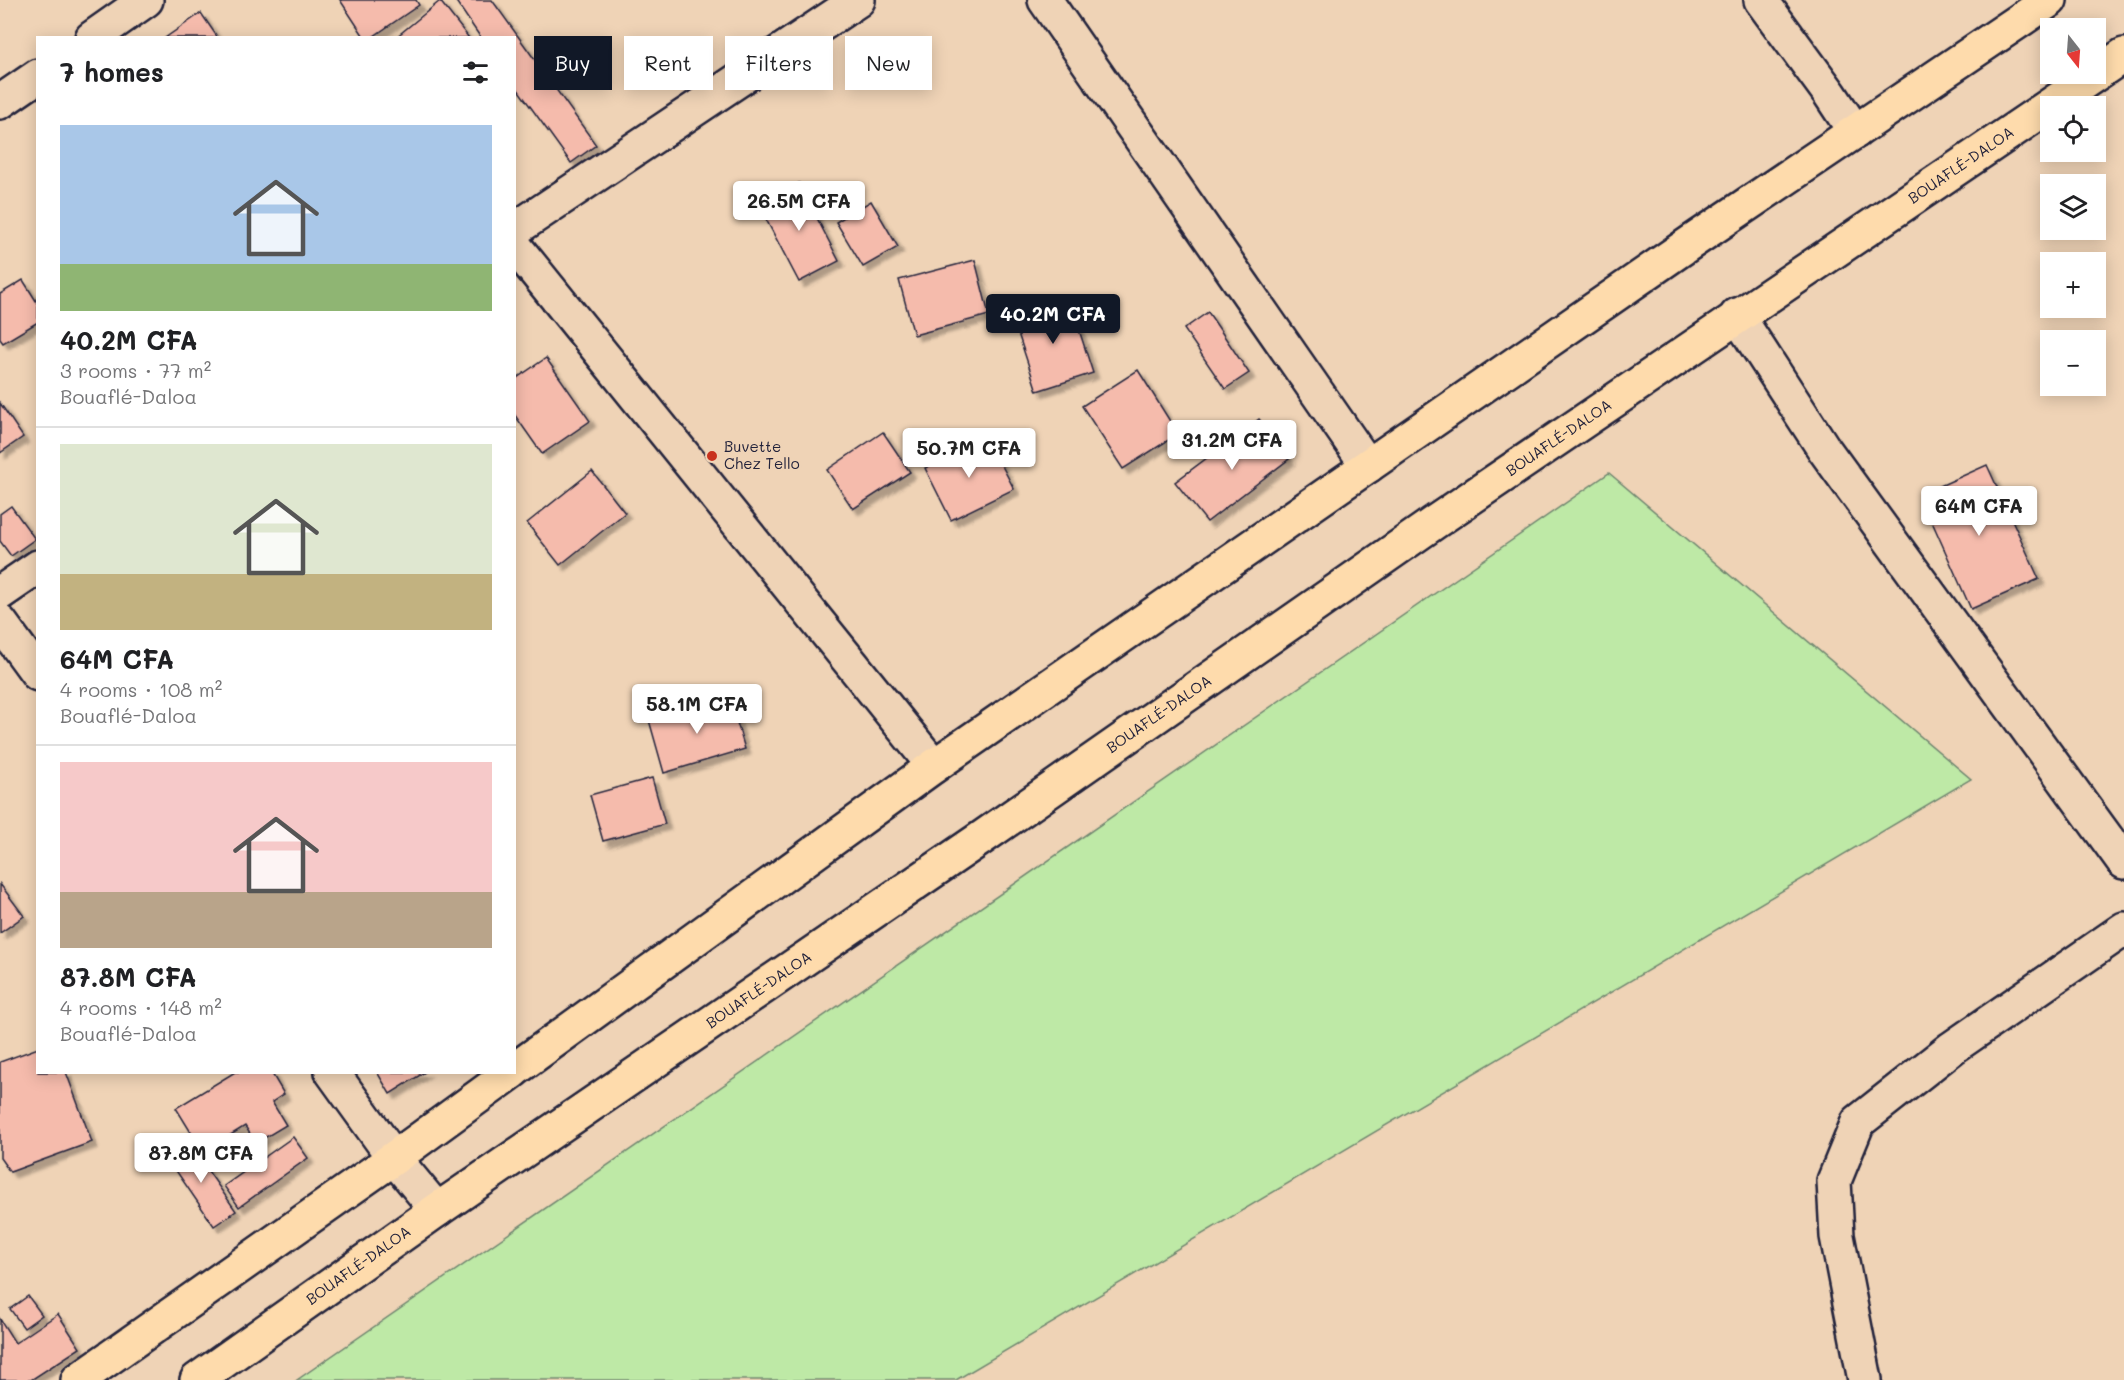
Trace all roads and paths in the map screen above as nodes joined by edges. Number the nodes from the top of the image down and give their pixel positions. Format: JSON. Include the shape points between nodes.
{"nodes":[{"id":1,"x":146,"y":0,"type":"edge"},
{"id":2,"x":858,"y":0,"type":"edge"},
{"id":3,"x":1045,"y":0,"type":"edge"},
{"id":4,"x":1761,"y":0,"type":"edge"},
{"id":5,"x":2050,"y":0,"type":"edge"},
{"id":6,"x":96,"y":36,"type":"edge"},
{"id":7,"x":2124,"y":54,"type":"edge"},
{"id":8,"x":36,"y":77,"type":"edge"},
{"id":9,"x":0,"y":102,"type":"edge"},
{"id":10,"x":1855,"y":132,"type":"junction"},
{"id":11,"x":516,"y":229,"type":"edge"},
{"id":12,"x":516,"y":246,"type":"edge"},
{"id":13,"x":1737,"y":315,"type":"junction"},
{"id":14,"x":1368,"y":466,"type":"junction"},
{"id":15,"x":36,"y":568,"type":"edge"},
{"id":16,"x":0,"y":593,"type":"edge"},
{"id":17,"x":0,"y":622,"type":"edge"},
{"id":18,"x":36,"y":671,"type":"edge"},
{"id":19,"x":934,"y":766,"type":"junction"},
{"id":20,"x":2124,"y":862,"type":"edge"},
{"id":21,"x":2124,"y":930,"type":"edge"},
{"id":22,"x":516,"y":1069,"type":"edge"},
{"id":23,"x":333,"y":1074,"type":"edge"},
{"id":24,"x":509,"y":1074,"type":"edge"},
{"id":25,"x":394,"y":1158,"type":"junction"},
{"id":26,"x":438,"y":1210,"type":"junction"},
{"id":27,"x":78,"y":1380,"type":"edge"},
{"id":28,"x":198,"y":1380,"type":"edge"},
{"id":29,"x":1865,"y":1380,"type":"edge"}],
"edges":[{"from":1,"to":6,"type":"street"},
{"from":2,"to":11,"type":"street"},
{"from":3,"to":14,"type":"street"},
{"from":4,"to":10,"type":"street"},
{"from":5,"to":10,"type":"highway"},
{"from":7,"to":13,"type":"highway","name":"BOUAFLÉ-DALOA"},
{"from":8,"to":9,"type":"street"},
{"from":10,"to":14,"type":"highway"},
{"from":12,"to":19,"type":"street"},
{"from":13,"to":20,"type":"street","via":[[1824,449]]},
{"from":13,"to":26,"type":"highway","name":"BOUAFLÉ-DALOA"},
{"from":14,"to":19,"type":"highway"},
{"from":15,"to":16,"type":"street"},
{"from":17,"to":18,"type":"street"},
{"from":19,"to":22,"type":"highway"},
{"from":21,"to":29,"type":"street","via":[[1952,1048],[1858,1122],[1834,1181],[1837,1236]]},
{"from":23,"to":25,"type":"street"},
{"from":24,"to":25,"type":"highway"},
{"from":25,"to":26,"type":"street"},
{"from":25,"to":27,"type":"highway"},
{"from":26,"to":28,"type":"highway","name":"BOUAFLÉ-DALOA"}]}
